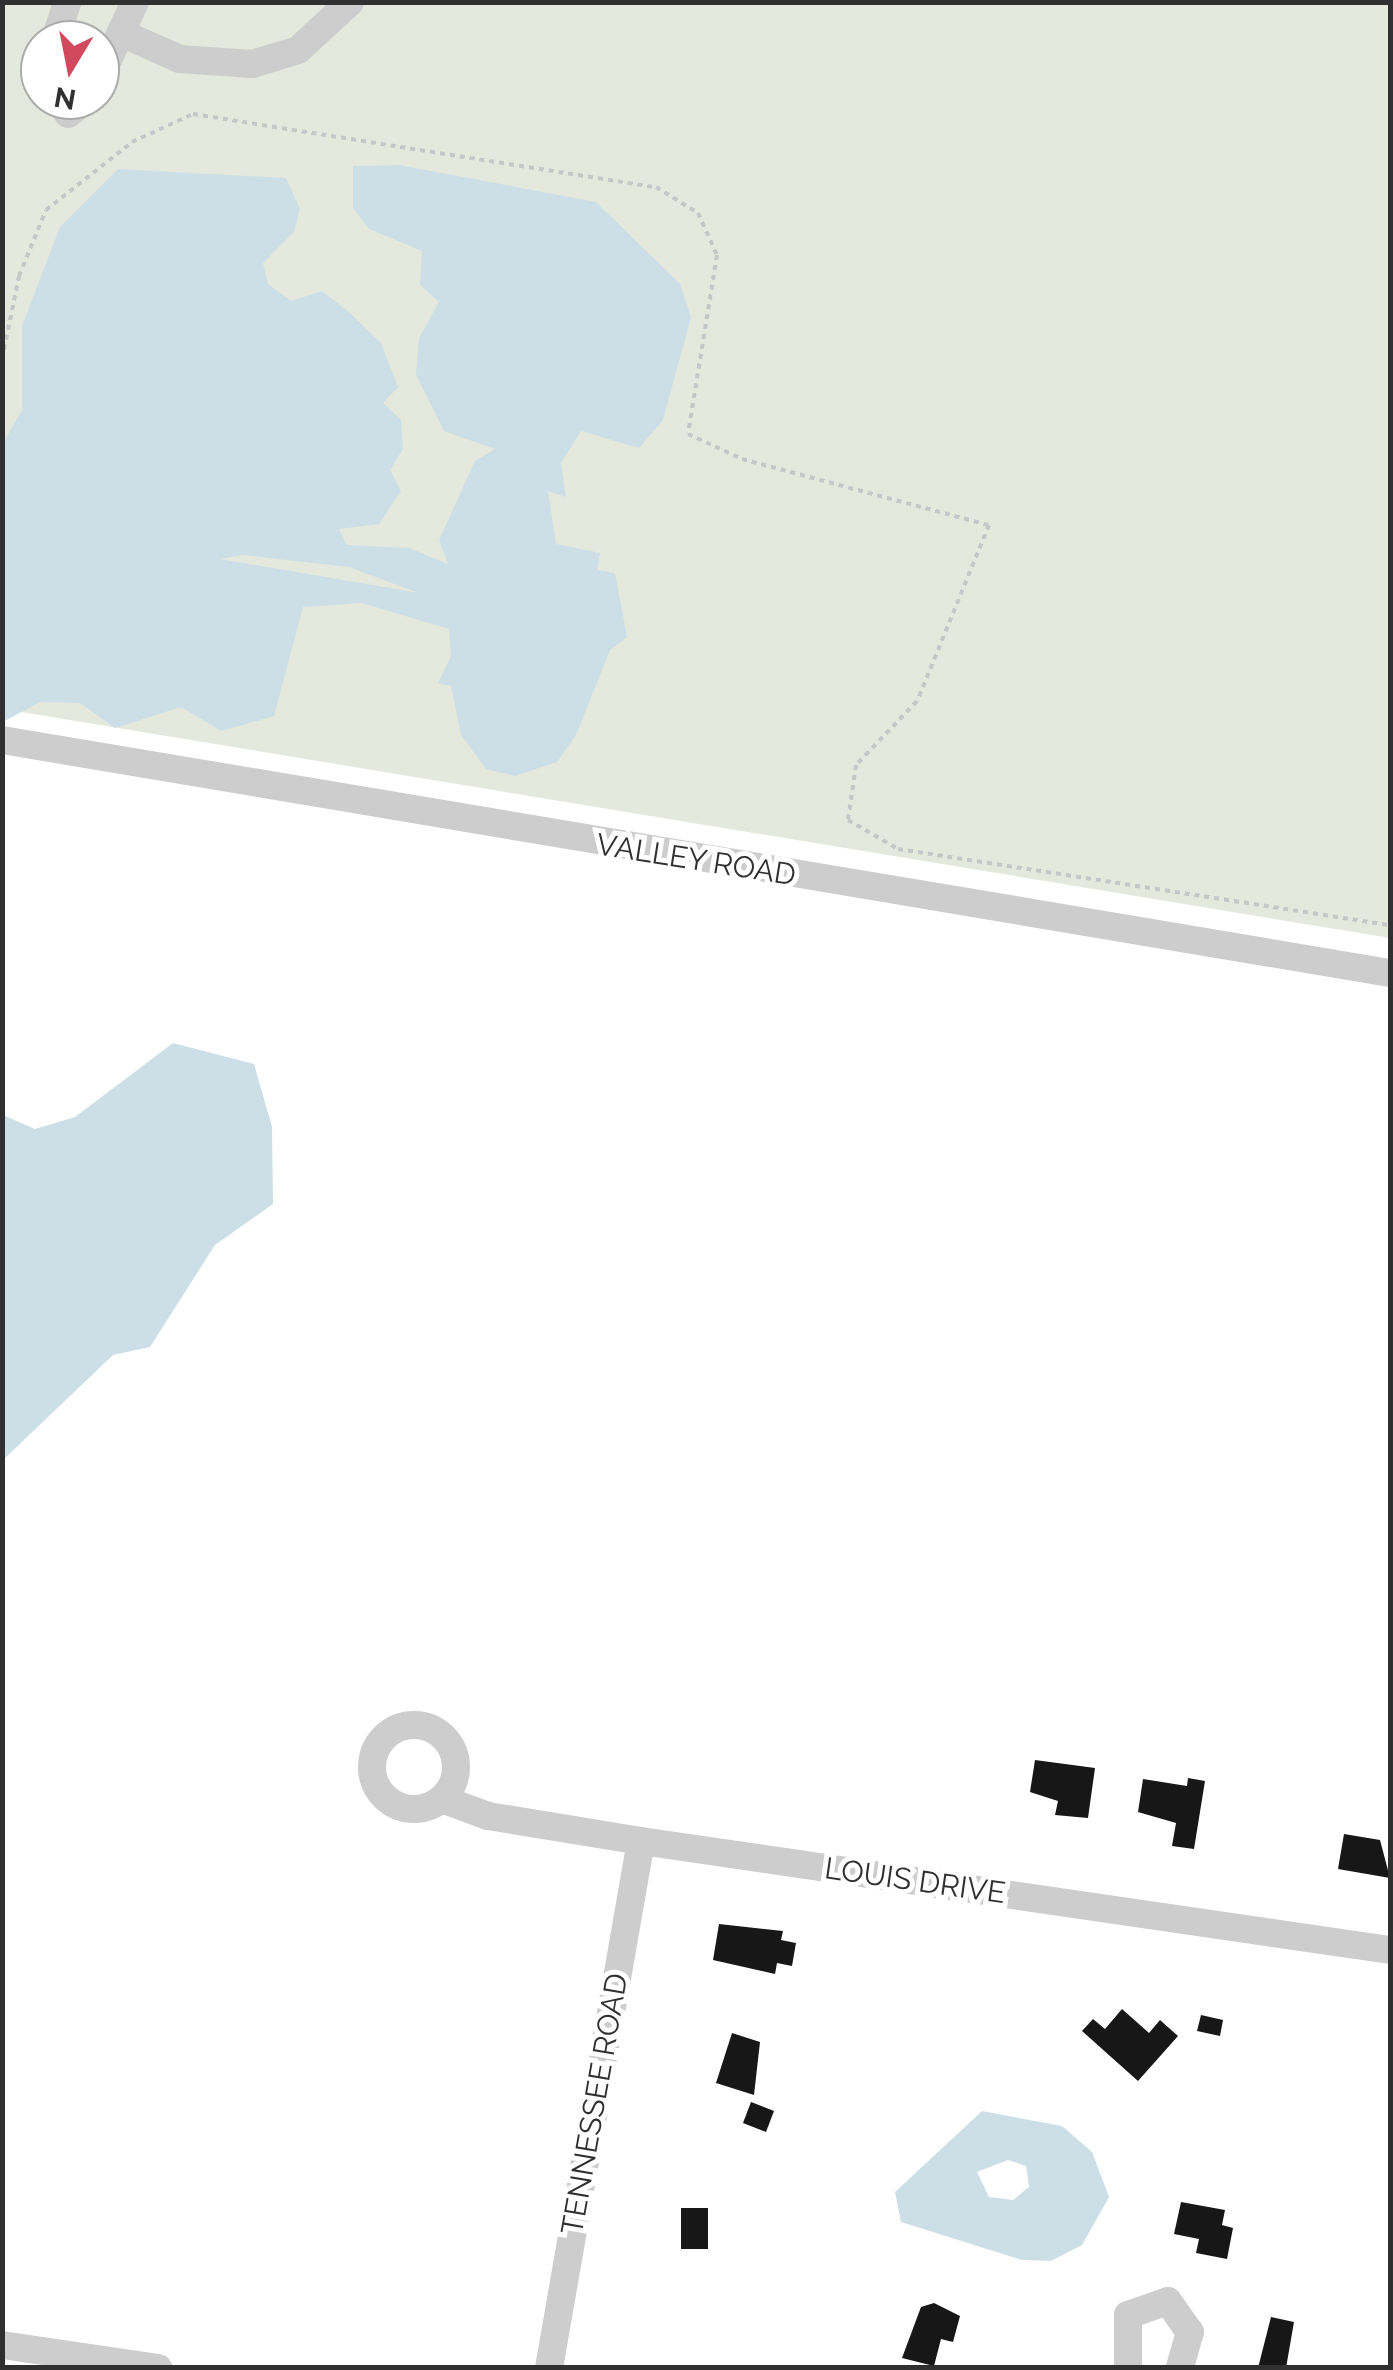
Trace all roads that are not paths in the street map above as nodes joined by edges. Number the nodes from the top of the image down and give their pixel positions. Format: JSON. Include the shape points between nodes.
{"nodes":[{"id":1,"x":136,"y":2,"type":"edge"},
{"id":2,"x":350,"y":2,"type":"edge"},
{"id":3,"x":130,"y":37,"type":"junction"},
{"id":4,"x":120,"y":50,"type":"edge"},
{"id":5,"x":2,"y":740,"type":"edge"},
{"id":6,"x":1390,"y":972,"type":"edge"},
{"id":7,"x":442,"y":1798,"type":"dead end"},
{"id":8,"x":641,"y":1840,"type":"junction"},
{"id":9,"x":1390,"y":1950,"type":"edge"},
{"id":10,"x":2,"y":2344,"type":"edge"},
{"id":11,"x":158,"y":2368,"type":"edge"},
{"id":12,"x":549,"y":2368,"type":"edge"},
{"id":13,"x":1128,"y":2368,"type":"edge"},
{"id":14,"x":1180,"y":2368,"type":"edge"}],
"edges":[{"from":1,"to":3,"type":"street"},
{"from":2,"to":3,"type":"street","via":[[298,50],[252,64],[216,66]]},
{"from":3,"to":4,"type":"street"},
{"from":5,"to":6,"type":"street","name":"VALLEY ROAD"},
{"from":7,"to":8,"type":"street","name":"LOUIS DRIVE","via":[[488,1816]]},
{"from":8,"to":9,"type":"street","name":"LOUIS DRIVE"},
{"from":8,"to":12,"type":"street","name":"TENNESSEE ROAD"},
{"from":10,"to":11,"type":"street"},
{"from":13,"to":14,"type":"street","via":[[1128,2315],[1168,2301],[1190,2332]]}]}
